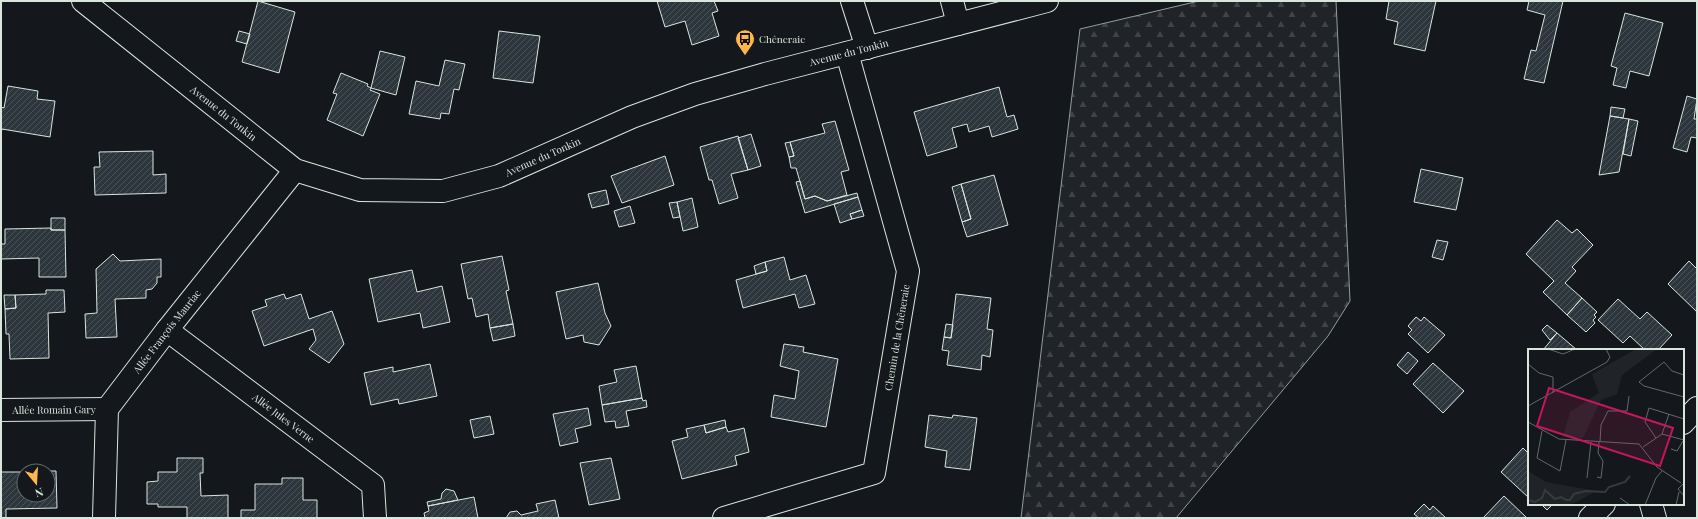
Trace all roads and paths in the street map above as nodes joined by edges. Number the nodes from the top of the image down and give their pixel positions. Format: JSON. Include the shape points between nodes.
{"nodes":[{"id":1,"x":83,"y":1,"type":"edge"},
{"id":2,"x":852,"y":1,"type":"edge"},
{"id":3,"x":952,"y":1,"type":"edge"},
{"id":4,"x":1047,"y":1,"type":"edge"},
{"id":5,"x":958,"y":24,"type":"junction"},
{"id":6,"x":857,"y":51,"type":"junction"},
{"id":7,"x":295,"y":170,"type":"junction"},
{"id":8,"x":167,"y":330,"type":"junction"},
{"id":9,"x":1697,"y":408,"type":"edge"},
{"id":10,"x":107,"y":409,"type":"junction"},
{"id":11,"x":1,"y":410,"type":"edge"},
{"id":12,"x":1684,"y":422,"type":"edge"},
{"id":13,"x":1603,"y":505,"type":"edge"},
{"id":14,"x":1651,"y":505,"type":"edge"},
{"id":15,"x":104,"y":518,"type":"edge"},
{"id":16,"x":375,"y":518,"type":"edge"},
{"id":17,"x":724,"y":518,"type":"edge"},
{"id":18,"x":1590,"y":518,"type":"edge"},
{"id":19,"x":1655,"y":518,"type":"edge"}],
"edges":[{"from":1,"to":7,"type":"street","name":"Avenue du Tonkin"},
{"from":2,"to":6,"type":"street"},
{"from":3,"to":5,"type":"street"},
{"from":4,"to":5,"type":"street","name":"Avenue du Tonkin"},
{"from":5,"to":6,"type":"street","name":"Avenue du Tonkin"},
{"from":6,"to":7,"type":"street","name":"Avenue du Tonkin","via":[[695,94],[632,117],[499,176],[443,191],[360,190]]},
{"from":6,"to":17,"type":"street","name":"Chemin de la Chêneraie","via":[[908,271],[874,473]]},
{"from":7,"to":8,"type":"street","name":"Allée François Mauriac"},
{"from":8,"to":10,"type":"street","name":"Allée François Mauriac"},
{"from":8,"to":16,"type":"street","name":"Allée Jules Verne","via":[[373,485]]},
{"from":9,"to":12,"type":"street"},
{"from":10,"to":11,"type":"street","name":"Allée Romain Gary"},
{"from":10,"to":15,"type":"street"},
{"from":13,"to":18,"type":"street"},
{"from":14,"to":19,"type":"street"}]}
